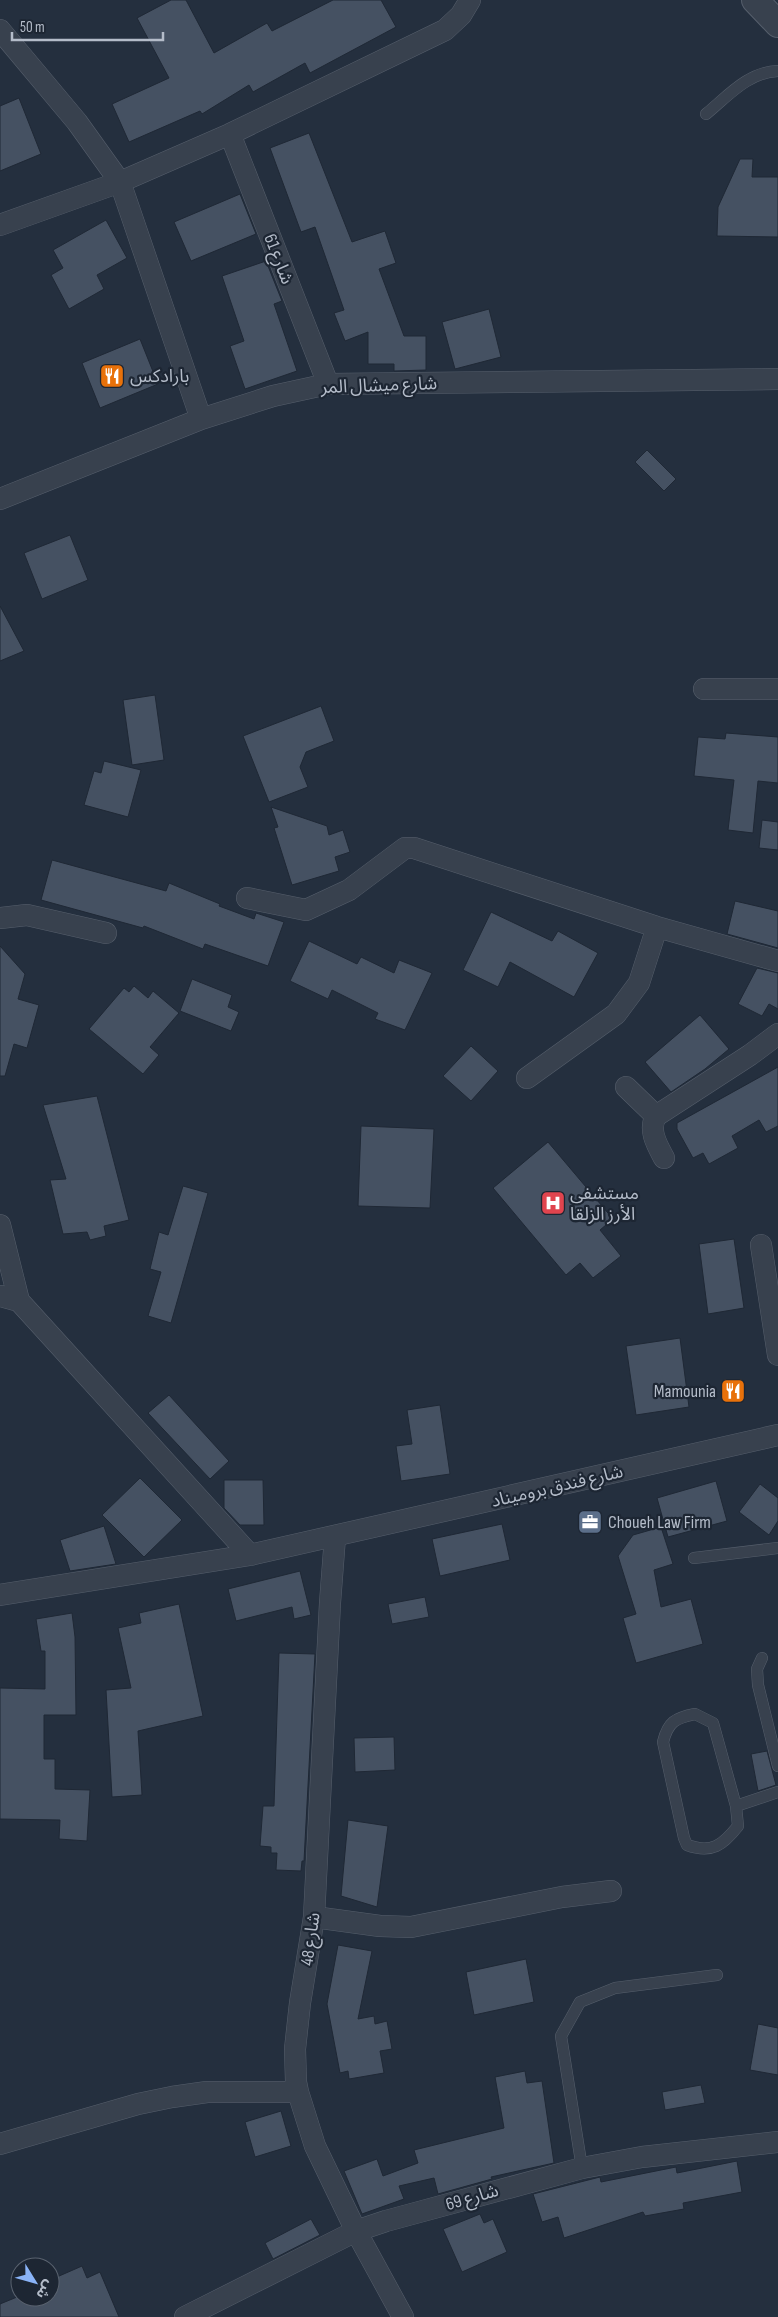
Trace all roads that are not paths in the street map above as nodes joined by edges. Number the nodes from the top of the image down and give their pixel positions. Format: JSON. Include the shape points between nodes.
{"nodes":[{"id":1,"x":470,"y":0,"type":"edge"},
{"id":2,"x":754,"y":0,"type":"edge"},
{"id":3,"x":778,"y":24,"type":"edge"},
{"id":4,"x":0,"y":30,"type":"edge"},
{"id":5,"x":778,"y":71,"type":"edge"},
{"id":6,"x":706,"y":114,"type":"dead end"},
{"id":7,"x":230,"y":134,"type":"junction"},
{"id":8,"x":120,"y":182,"type":"junction"},
{"id":9,"x":0,"y":225,"type":"edge"},
{"id":10,"x":778,"y":379,"type":"edge"},
{"id":11,"x":328,"y":384,"type":"junction"},
{"id":12,"x":201,"y":419,"type":"junction"},
{"id":13,"x":0,"y":499,"type":"edge"},
{"id":14,"x":704,"y":689,"type":"dead end"},
{"id":15,"x":778,"y":689,"type":"edge"},
{"id":16,"x":247,"y":898,"type":"dead end"},
{"id":17,"x":0,"y":918,"type":"edge"},
{"id":18,"x":657,"y":926,"type":"junction"},
{"id":19,"x":106,"y":933,"type":"dead end"},
{"id":20,"x":778,"y":961,"type":"edge"},
{"id":21,"x":778,"y":1034,"type":"edge"},
{"id":22,"x":527,"y":1078,"type":"dead end"},
{"id":23,"x":626,"y":1087,"type":"dead end"},
{"id":24,"x":656,"y":1116,"type":"junction"},
{"id":25,"x":664,"y":1158,"type":"dead end"},
{"id":26,"x":0,"y":1225,"type":"edge"},
{"id":27,"x":762,"y":1245,"type":"dead end"},
{"id":28,"x":9,"y":1298,"type":"edge"},
{"id":29,"x":778,"y":1355,"type":"edge"},
{"id":30,"x":778,"y":1435,"type":"edge"},
{"id":31,"x":336,"y":1537,"type":"junction"},
{"id":32,"x":778,"y":1548,"type":"edge"},
{"id":33,"x":250,"y":1555,"type":"junction"},
{"id":34,"x":694,"y":1558,"type":"dead end"},
{"id":35,"x":0,"y":1595,"type":"edge"},
{"id":36,"x":762,"y":1658,"type":"dead end"},
{"id":37,"x":775,"y":1735,"type":"edge"},
{"id":38,"x":778,"y":1766,"type":"edge"},
{"id":39,"x":778,"y":1792,"type":"edge"},
{"id":40,"x":736,"y":1806,"type":"junction"},
{"id":41,"x":611,"y":1891,"type":"dead end"},
{"id":42,"x":314,"y":1917,"type":"junction"},
{"id":43,"x":717,"y":1975,"type":"dead end"},
{"id":44,"x":297,"y":2087,"type":"junction"},
{"id":45,"x":0,"y":2135,"type":"edge"},
{"id":46,"x":778,"y":2142,"type":"edge"},
{"id":47,"x":0,"y":2144,"type":"edge"},
{"id":48,"x":582,"y":2168,"type":"junction"},
{"id":49,"x":356,"y":2231,"type":"junction"},
{"id":50,"x":185,"y":2317,"type":"edge"},
{"id":51,"x":403,"y":2317,"type":"edge"}],
"edges":[{"from":1,"to":7,"type":"street","via":[[461,15],[445,30]]},
{"from":2,"to":3,"type":"street"},
{"from":4,"to":8,"type":"street","via":[[77,122]]},
{"from":5,"to":6,"type":"lane","via":[[759,73]]},
{"from":7,"to":8,"type":"street"},
{"from":7,"to":11,"type":"street","name":"شارع 61"},
{"from":8,"to":9,"type":"street"},
{"from":8,"to":12,"type":"street"},
{"from":10,"to":11,"type":"street","name":"شارع ميشال المر"},
{"from":11,"to":12,"type":"street","name":"شارع ميشال المر","via":[[273,396]]},
{"from":12,"to":13,"type":"street","name":"شارع ميشال المر"},
{"from":14,"to":15,"type":"street"},
{"from":16,"to":18,"type":"street","via":[[306,910],[349,890],[405,848],[414,848]]},
{"from":17,"to":19,"type":"street","via":[[27,915]]},
{"from":18,"to":20,"type":"street"},
{"from":18,"to":22,"type":"street","via":[[639,983],[616,1014]]},
{"from":21,"to":24,"type":"street"},
{"from":23,"to":24,"type":"street"},
{"from":24,"to":25,"type":"street","via":[[654,1135]]},
{"from":26,"to":28,"type":"street"},
{"from":27,"to":29,"type":"street"},
{"from":28,"to":33,"type":"street"},
{"from":30,"to":31,"type":"street","name":"شارع فندق بروميناد"},
{"from":31,"to":33,"type":"street","name":"شارع فندق بروميناد"},
{"from":31,"to":42,"type":"street","name":"شارع 48"},
{"from":32,"to":34,"type":"lane"},
{"from":33,"to":35,"type":"street","name":"شارع فندق بروميناد"},
{"from":36,"to":37,"type":"lane","via":[[757,1669],[758,1685]]},
{"from":37,"to":38,"type":"lane"},
{"from":39,"to":40,"type":"lane"},
{"from":40,"to":40,"type":"lane","via":[[738,1826],[724,1844],[700,1850],[687,1846],[663,1742],[666,1728],[679,1717],[695,1714],[713,1723]]},
{"from":41,"to":42,"type":"street","via":[[562,1897],[411,1927]]},
{"from":42,"to":44,"type":"street","name":"شارع 48","via":[[295,2049]]},
{"from":43,"to":48,"type":"lane","via":[[615,1988],[580,2002],[561,2036]]},
{"from":44,"to":45,"type":"street","via":[[206,2083],[171,2088],[136,2095]]},
{"from":44,"to":47,"type":"street","via":[[172,2096]]},
{"from":44,"to":49,"type":"street","name":"شارع 48","via":[[315,2146]]},
{"from":46,"to":48,"type":"street","name":"شارع 69","via":[[642,2157]]},
{"from":48,"to":49,"type":"street","name":"شارع 69"},
{"from":49,"to":50,"type":"street","name":"شارع 69"},
{"from":49,"to":51,"type":"street","name":"شارع 48"}]}
